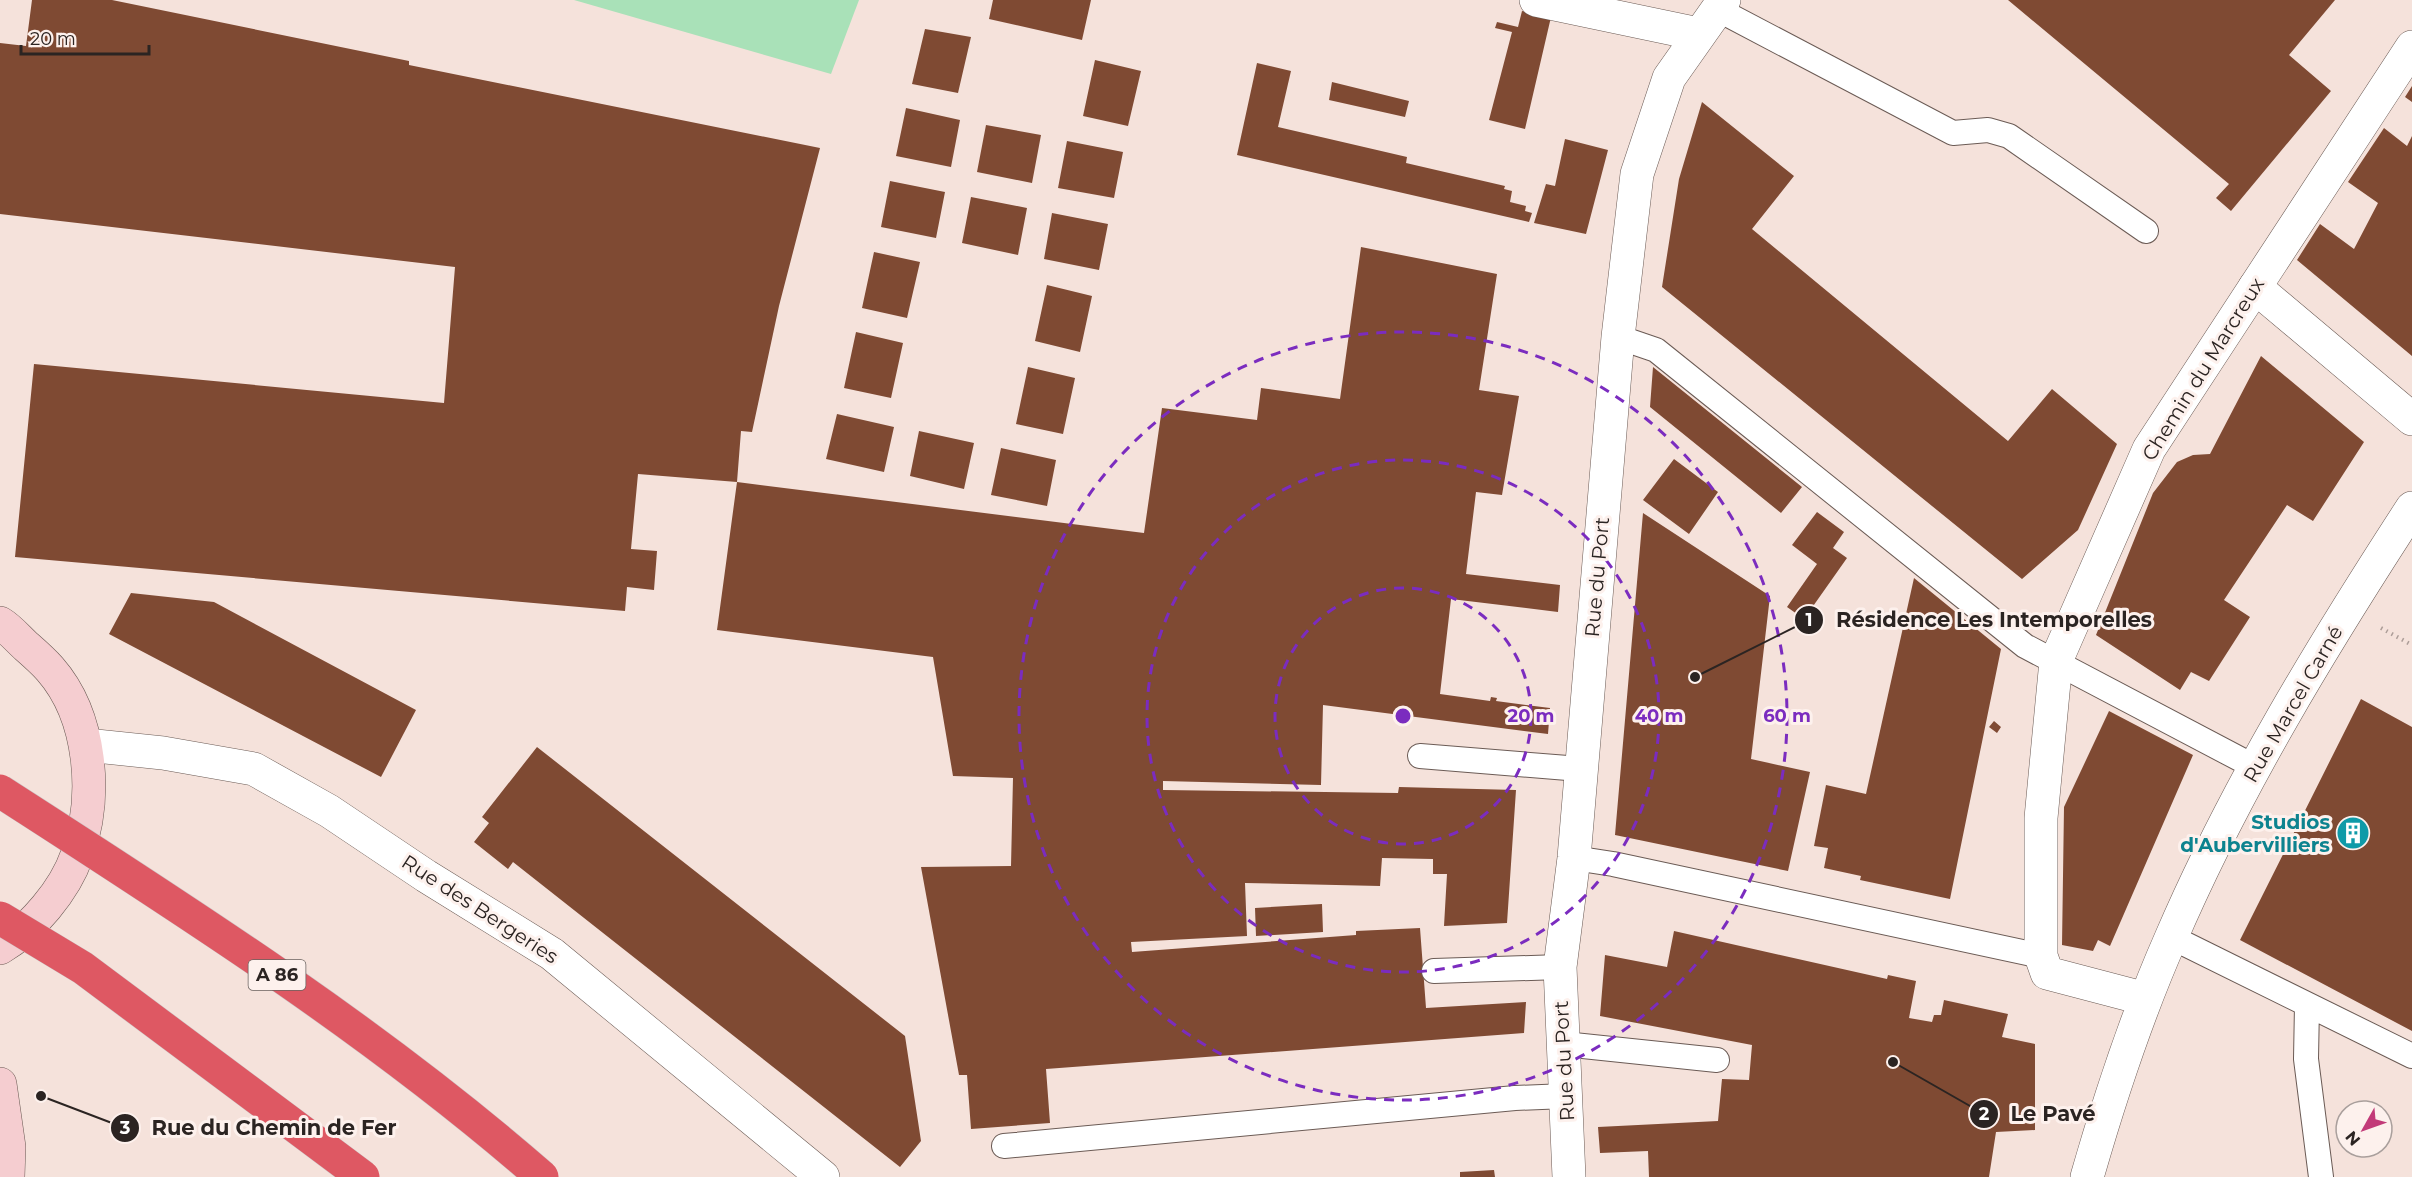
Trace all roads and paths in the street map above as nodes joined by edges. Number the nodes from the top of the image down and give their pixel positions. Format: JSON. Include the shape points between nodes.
{"nodes":[{"id":1,"x":1536,"y":0,"type":"edge"},
{"id":2,"x":1721,"y":4,"type":"edge"},
{"id":3,"x":1698,"y":34,"type":"junction"},
{"id":4,"x":2412,"y":47,"type":"edge"},
{"id":5,"x":2146,"y":231,"type":"dead end"},
{"id":6,"x":2254,"y":287,"type":"junction"},
{"id":7,"x":1618,"y":337,"type":"junction"},
{"id":8,"x":2412,"y":419,"type":"edge"},
{"id":9,"x":2412,"y":508,"type":"edge"},
{"id":10,"x":0,"y":622,"type":"edge"},
{"id":11,"x":2056,"y":661,"type":"junction"},
{"id":12,"x":86,"y":745,"type":"junction"},
{"id":13,"x":1420,"y":756,"type":"dead end"},
{"id":14,"x":2255,"y":767,"type":"junction"},
{"id":15,"x":1580,"y":769,"type":"junction"},
{"id":16,"x":0,"y":791,"type":"edge"},
{"id":17,"x":1574,"y":858,"type":"junction"},
{"id":18,"x":0,"y":918,"type":"edge"},
{"id":19,"x":2171,"y":937,"type":"junction"},
{"id":20,"x":0,"y":948,"type":"edge"},
{"id":21,"x":2041,"y":956,"type":"junction"},
{"id":22,"x":1560,"y":967,"type":"junction"},
{"id":23,"x":1434,"y":971,"type":"dead end"},
{"id":24,"x":2146,"y":999,"type":"junction"},
{"id":25,"x":2307,"y":1005,"type":"junction"},
{"id":26,"x":1564,"y":1044,"type":"junction"},
{"id":27,"x":2412,"y":1056,"type":"edge"},
{"id":28,"x":1716,"y":1060,"type":"dead end"},
{"id":29,"x":0,"y":1084,"type":"edge"},
{"id":30,"x":1566,"y":1096,"type":"junction"},
{"id":31,"x":1005,"y":1146,"type":"dead end"},
{"id":32,"x":8,"y":1177,"type":"edge"},
{"id":33,"x":363,"y":1177,"type":"edge"},
{"id":34,"x":542,"y":1177,"type":"edge"},
{"id":35,"x":823,"y":1177,"type":"edge"},
{"id":36,"x":1569,"y":1177,"type":"edge"},
{"id":37,"x":2087,"y":1177,"type":"edge"},
{"id":38,"x":2321,"y":1177,"type":"edge"}],
"edges":[{"from":1,"to":3,"type":"street"},
{"from":2,"to":3,"type":"street","name":"Rue du Port"},
{"from":2,"to":5,"type":"lane","via":[[1953,134],[1988,130],[2009,136]]},
{"from":3,"to":7,"type":"street","name":"Rue du Port","via":[[1669,78],[1637,174]]},
{"from":4,"to":6,"type":"street","name":"Chemin du Marcreux"},
{"from":6,"to":8,"type":"street"},
{"from":6,"to":11,"type":"street","name":"Chemin du Marcreux","via":[[2149,449]]},
{"from":7,"to":11,"type":"lane","via":[[1656,350],[2025,646]]},
{"from":7,"to":15,"type":"street","name":"Rue du Port"},
{"from":9,"to":14,"type":"street","name":"Rue Marcel Carné","via":[[2347,609]]},
{"from":10,"to":12,"type":"main road","via":[[51,670],[72,706]]},
{"from":11,"to":14,"type":"lane"},
{"from":11,"to":21,"type":"street","name":"Chemin du Marcreux","via":[[2041,818]]},
{"from":12,"to":20,"type":"main road","via":[[89,801],[77,856],[47,907],[15,939]]},
{"from":12,"to":35,"type":"street","name":"Rue des Bergeries","via":[[254,769],[329,810],[552,954]]},
{"from":13,"to":15,"type":"lane"},
{"from":14,"to":19,"type":"street","name":"Rue Marcel Carné"},
{"from":15,"to":17,"type":"street","name":"Rue du Port"},
{"from":16,"to":34,"type":"highway","number":"A 86","bridge":true,"via":[[152,889],[356,1029],[491,1132]]},
{"from":17,"to":21,"type":"lane"},
{"from":17,"to":22,"type":"street","name":"Rue du Port"},
{"from":18,"to":33,"type":"highway","bridge":true,"via":[[83,968]]},
{"from":19,"to":24,"type":"street","name":"Rue Marcel Carné"},
{"from":19,"to":25,"type":"lane"},
{"from":21,"to":24,"type":"street","via":[[2047,973]]},
{"from":22,"to":23,"type":"lane"},
{"from":22,"to":26,"type":"street","name":"Rue du Port"},
{"from":24,"to":37,"type":"street","name":"Rue Marcel Carné"},
{"from":25,"to":27,"type":"lane"},
{"from":25,"to":38,"type":"lane","via":[[2306,1059]]},
{"from":26,"to":28,"type":"lane"},
{"from":26,"to":30,"type":"street","name":"Rue du Port"},
{"from":29,"to":32,"type":"main road","via":[[9,1147]]},
{"from":30,"to":31,"type":"lane"},
{"from":30,"to":36,"type":"street","name":"Rue du Port"}]}
